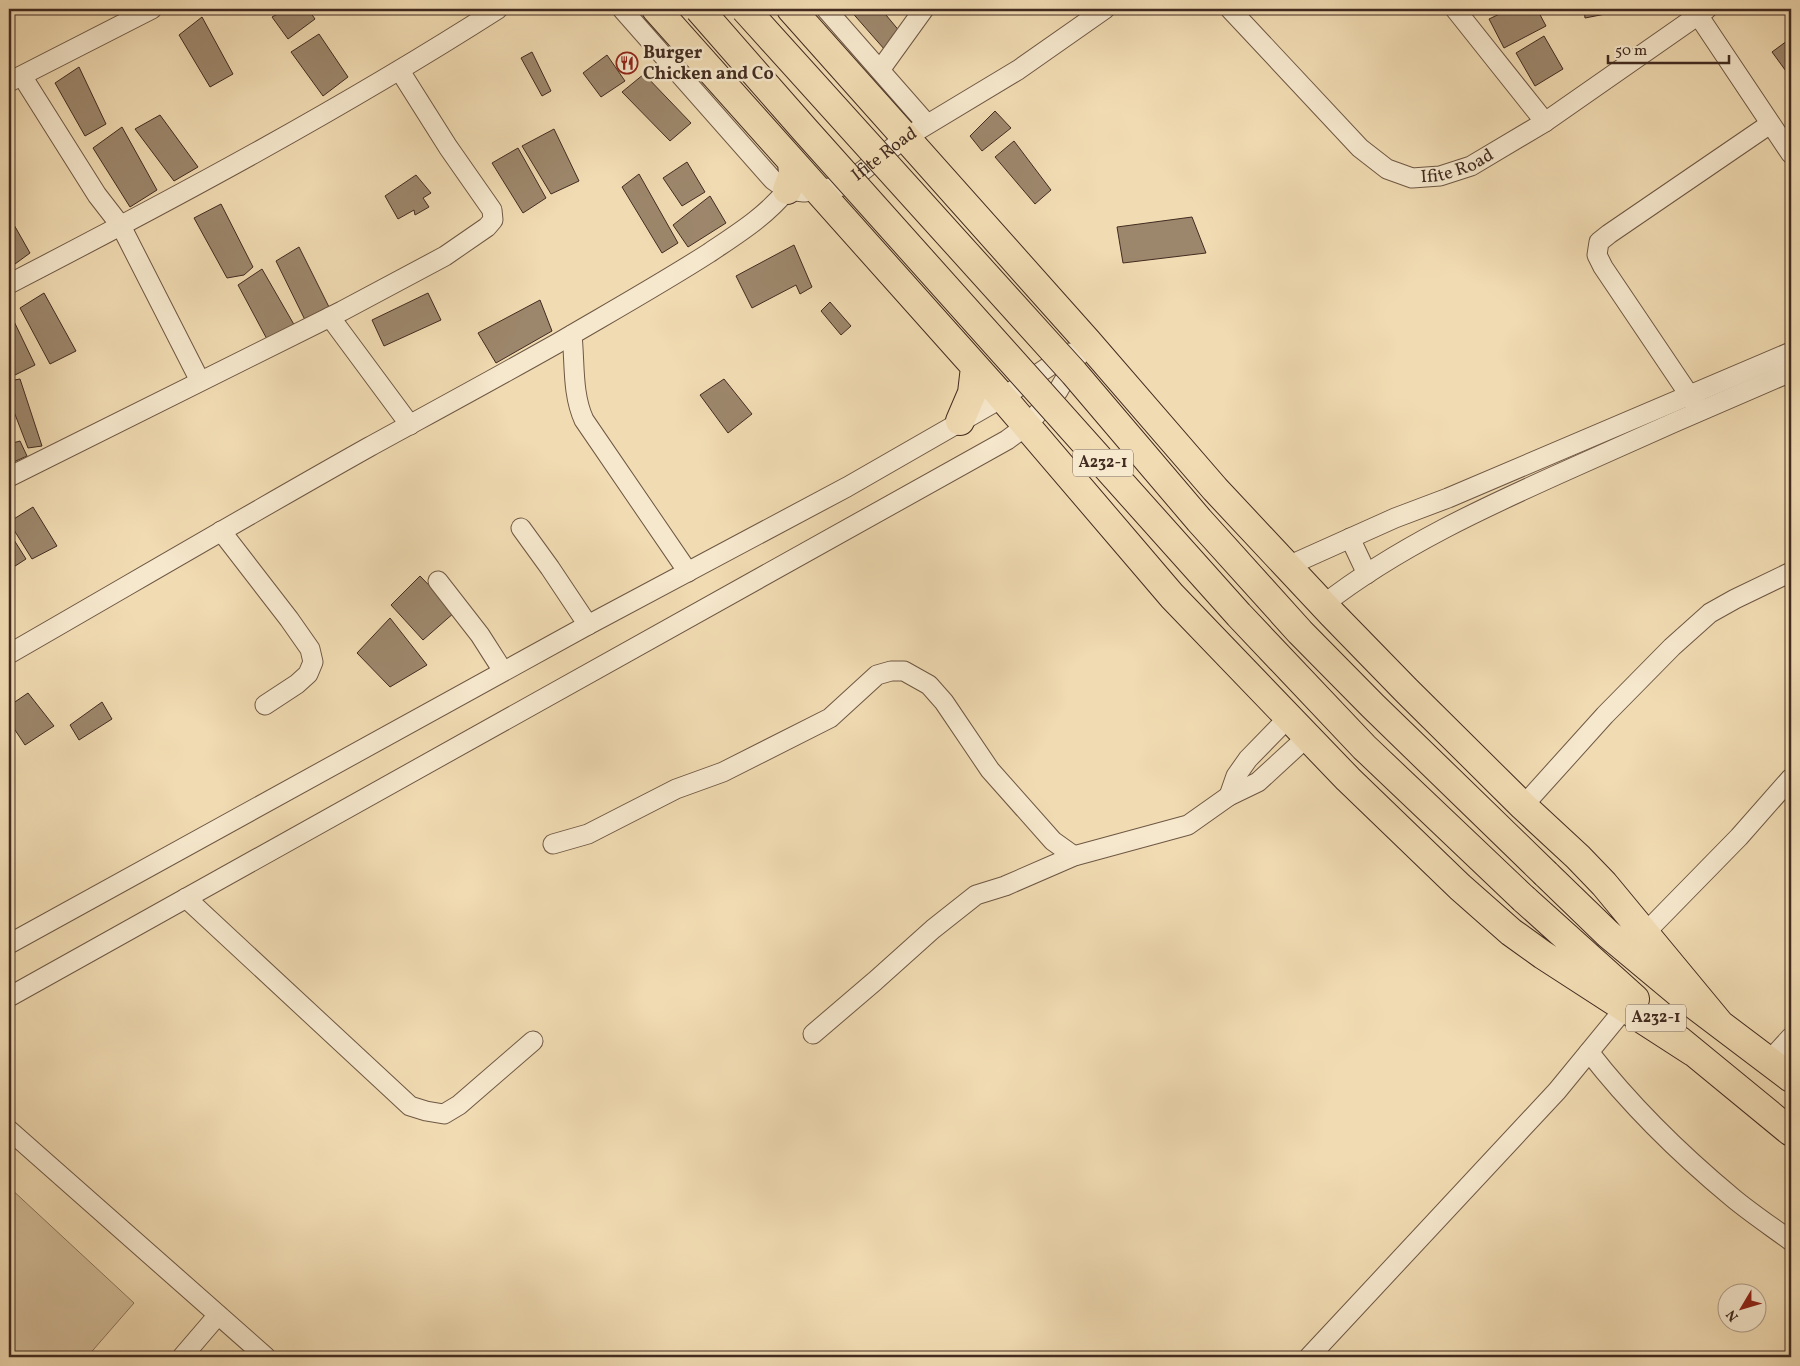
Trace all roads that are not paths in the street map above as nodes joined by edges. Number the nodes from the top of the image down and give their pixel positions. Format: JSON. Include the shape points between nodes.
{"nodes":[{"id":1,"x":152,"y":9,"type":"edge"},
{"id":2,"x":498,"y":9,"type":"edge"},
{"id":3,"x":622,"y":9,"type":"edge"},
{"id":4,"x":656,"y":9,"type":"edge"},
{"id":5,"x":699,"y":9,"type":"edge"},
{"id":6,"x":745,"y":9,"type":"edge"},
{"id":7,"x":791,"y":9,"type":"edge"},
{"id":8,"x":826,"y":9,"type":"edge"},
{"id":9,"x":924,"y":9,"type":"edge"},
{"id":10,"x":1105,"y":9,"type":"edge"},
{"id":11,"x":1230,"y":9,"type":"edge"},
{"id":12,"x":1455,"y":9,"type":"edge"},
{"id":13,"x":1702,"y":12,"type":"edge"},
{"id":14,"x":880,"y":70,"type":"junction"},
{"id":15,"x":400,"y":71,"type":"junction"},
{"id":16,"x":15,"y":79,"type":"edge"},
{"id":17,"x":1545,"y":122,"type":"junction"},
{"id":18,"x":1770,"y":124,"type":"junction"},
{"id":19,"x":916,"y":132,"type":"junction"},
{"id":20,"x":1791,"y":154,"type":"edge"},
{"id":21,"x":792,"y":163,"type":"junction"},
{"id":22,"x":844,"y":186,"type":"junction"},
{"id":23,"x":786,"y":190,"type":"junction"},
{"id":24,"x":816,"y":190,"type":"junction"},
{"id":25,"x":839,"y":216,"type":"junction"},
{"id":26,"x":120,"y":226,"type":"junction"},
{"id":27,"x":9,"y":284,"type":"edge"},
{"id":28,"x":330,"y":317,"type":"junction"},
{"id":29,"x":572,"y":335,"type":"junction"},
{"id":30,"x":1087,"y":341,"type":"junction"},
{"id":31,"x":1791,"y":352,"type":"edge"},
{"id":32,"x":975,"y":367,"type":"junction"},
{"id":33,"x":1791,"y":372,"type":"edge"},
{"id":34,"x":200,"y":381,"type":"junction"},
{"id":35,"x":1690,"y":394,"type":"junction"},
{"id":36,"x":1002,"y":398,"type":"junction"},
{"id":37,"x":1699,"y":411,"type":"junction"},
{"id":38,"x":960,"y":421,"type":"junction"},
{"id":39,"x":410,"y":425,"type":"junction"},
{"id":40,"x":1026,"y":426,"type":"junction"},
{"id":41,"x":9,"y":477,"type":"edge"},
{"id":42,"x":1401,"y":516,"type":"junction"},
{"id":43,"x":521,"y":528,"type":"dead end"},
{"id":44,"x":221,"y":531,"type":"junction"},
{"id":45,"x":1350,"y":538,"type":"junction"},
{"id":46,"x":1415,"y":546,"type":"junction"},
{"id":47,"x":1288,"y":566,"type":"junction"},
{"id":48,"x":688,"y":572,"type":"junction"},
{"id":49,"x":1791,"y":572,"type":"edge"},
{"id":50,"x":1367,"y":574,"type":"junction"},
{"id":51,"x":438,"y":581,"type":"dead end"},
{"id":52,"x":1323,"y":605,"type":"junction"},
{"id":53,"x":588,"y":625,"type":"junction"},
{"id":54,"x":9,"y":654,"type":"edge"},
{"id":55,"x":503,"y":672,"type":"junction"},
{"id":56,"x":265,"y":705,"type":"dead end"},
{"id":57,"x":1288,"y":718,"type":"junction"},
{"id":58,"x":1307,"y":737,"type":"junction"},
{"id":59,"x":1791,"y":778,"type":"edge"},
{"id":60,"x":1230,"y":796,"type":"junction"},
{"id":61,"x":1523,"y":806,"type":"junction"},
{"id":62,"x":553,"y":844,"type":"dead end"},
{"id":63,"x":1074,"y":856,"type":"junction"},
{"id":64,"x":186,"y":898,"type":"junction"},
{"id":65,"x":1644,"y":933,"type":"junction"},
{"id":66,"x":9,"y":944,"type":"edge"},
{"id":67,"x":9,"y":997,"type":"edge"},
{"id":68,"x":1625,"y":1008,"type":"junction"},
{"id":69,"x":1719,"y":1023,"type":"junction"},
{"id":70,"x":813,"y":1034,"type":"dead end"},
{"id":71,"x":1791,"y":1037,"type":"edge"},
{"id":72,"x":533,"y":1041,"type":"dead end"},
{"id":73,"x":1589,"y":1052,"type":"junction"},
{"id":74,"x":1693,"y":1052,"type":"junction"},
{"id":75,"x":1769,"y":1061,"type":"junction"},
{"id":76,"x":1791,"y":1078,"type":"edge"},
{"id":77,"x":9,"y":1130,"type":"edge"},
{"id":78,"x":1791,"y":1132,"type":"edge"},
{"id":79,"x":1791,"y":1241,"type":"edge"},
{"id":80,"x":218,"y":1315,"type":"junction"},
{"id":81,"x":182,"y":1357,"type":"edge"},
{"id":82,"x":266,"y":1357,"type":"edge"},
{"id":83,"x":1309,"y":1357,"type":"edge"}],
"edges":[{"from":1,"to":16,"type":"street"},
{"from":2,"to":15,"type":"street"},
{"from":3,"to":23,"type":"street","via":[[753,159]]},
{"from":4,"to":21,"type":"highway"},
{"from":5,"to":74,"type":"highway","number":"A232-1","bridge":true,"via":[[1239,615],[1364,746],[1524,899]]},
{"from":6,"to":69,"type":"highway","number":"A232-1","bridge":true,"via":[[1074,373],[1300,632],[1608,934]]},
{"from":7,"to":19,"type":"highway"},
{"from":8,"to":14,"type":"street"},
{"from":9,"to":14,"type":"street"},
{"from":10,"to":19,"type":"street","name":"Ifite Road","via":[[1018,70]]},
{"from":11,"to":17,"type":"street","name":"Ifite Road","via":[[1360,148],[1386,169],[1412,178],[1440,176],[1471,166]]},
{"from":12,"to":17,"type":"street"},
{"from":13,"to":17,"type":"street","name":"Ifite Road"},
{"from":13,"to":18,"type":"street"},
{"from":14,"to":19,"type":"street"},
{"from":15,"to":26,"type":"street"},
{"from":15,"to":28,"type":"street","via":[[492,210],[493,220],[445,256]]},
{"from":16,"to":26,"type":"street"},
{"from":18,"to":20,"type":"street"},
{"from":18,"to":35,"type":"street","via":[[1599,242],[1597,255],[1603,267]]},
{"from":19,"to":22,"type":"street","name":"Ifite Road"},
{"from":19,"to":30,"type":"highway"},
{"from":21,"to":23,"type":"highway","via":[[793,174]]},
{"from":21,"to":24,"type":"highway"},
{"from":22,"to":24,"type":"street","name":"Ifite Road"},
{"from":22,"to":25,"type":"highway"},
{"from":23,"to":24,"type":"street","name":"Ifite Road"},
{"from":23,"to":29,"type":"street","via":[[774,206],[752,224]]},
{"from":24,"to":25,"type":"highway"},
{"from":25,"to":32,"type":"highway"},
{"from":26,"to":27,"type":"street"},
{"from":26,"to":34,"type":"street"},
{"from":28,"to":34,"type":"street"},
{"from":28,"to":39,"type":"street"},
{"from":29,"to":39,"type":"street"},
{"from":29,"to":48,"type":"street","via":[[579,410]]},
{"from":30,"to":36,"type":"street"},
{"from":30,"to":40,"type":"street","via":[[1058,391]]},
{"from":30,"to":47,"type":"highway","via":[[1214,488]]},
{"from":31,"to":35,"type":"street"},
{"from":32,"to":36,"type":"highway"},
{"from":32,"to":38,"type":"highway","via":[[972,393]]},
{"from":33,"to":37,"type":"street"},
{"from":34,"to":41,"type":"street"},
{"from":35,"to":37,"type":"street"},
{"from":35,"to":42,"type":"street"},
{"from":36,"to":38,"type":"street"},
{"from":36,"to":40,"type":"highway"},
{"from":37,"to":46,"type":"street","via":[[1498,502]]},
{"from":38,"to":48,"type":"street","via":[[847,487]]},
{"from":39,"to":44,"type":"street"},
{"from":40,"to":57,"type":"highway","via":[[1172,596]]},
{"from":40,"to":64,"type":"street","via":[[1007,440]]},
{"from":42,"to":45,"type":"street"},
{"from":42,"to":46,"type":"street"},
{"from":43,"to":53,"type":"street"},
{"from":44,"to":54,"type":"street"},
{"from":44,"to":56,"type":"street","via":[[310,649],[313,662],[308,674]]},
{"from":45,"to":47,"type":"street"},
{"from":45,"to":50,"type":"street"},
{"from":46,"to":50,"type":"street"},
{"from":47,"to":52,"type":"highway"},
{"from":48,"to":53,"type":"street"},
{"from":49,"to":61,"type":"street","via":[[1710,613],[1672,646]]},
{"from":50,"to":52,"type":"street"},
{"from":51,"to":55,"type":"street","via":[[480,635]]},
{"from":52,"to":61,"type":"highway"},
{"from":53,"to":55,"type":"street"},
{"from":55,"to":66,"type":"street"},
{"from":57,"to":58,"type":"highway"},
{"from":57,"to":60,"type":"street","via":[[1248,759],[1236,776]]},
{"from":58,"to":60,"type":"street","via":[[1258,782]]},
{"from":58,"to":68,"type":"highway","via":[[1511,932]]},
{"from":59,"to":65,"type":"street","via":[[1739,837]]},
{"from":60,"to":63,"type":"street","via":[[1188,825]]},
{"from":61,"to":65,"type":"highway","via":[[1578,857]]},
{"from":62,"to":63,"type":"street","via":[[588,834],[676,789],[723,772],[830,718],[877,675],[904,671],[929,685],[990,770],[1053,841]]},
{"from":63,"to":70,"type":"street","via":[[976,895]]},
{"from":64,"to":67,"type":"street"},
{"from":64,"to":72,"type":"street","via":[[410,1106],[444,1114],[459,1105]]},
{"from":65,"to":69,"type":"highway"},
{"from":68,"to":73,"type":"street"},
{"from":68,"to":74,"type":"highway"},
{"from":69,"to":75,"type":"highway","number":"A232-1"},
{"from":71,"to":75,"type":"street"},
{"from":73,"to":79,"type":"street","via":[[1614,1083],[1686,1157],[1734,1199]]},
{"from":73,"to":83,"type":"street"},
{"from":74,"to":78,"type":"highway","number":"A232-1"},
{"from":75,"to":76,"type":"highway","number":"A232-1"},
{"from":77,"to":80,"type":"street"},
{"from":80,"to":81,"type":"street"},
{"from":80,"to":82,"type":"street"}]}
